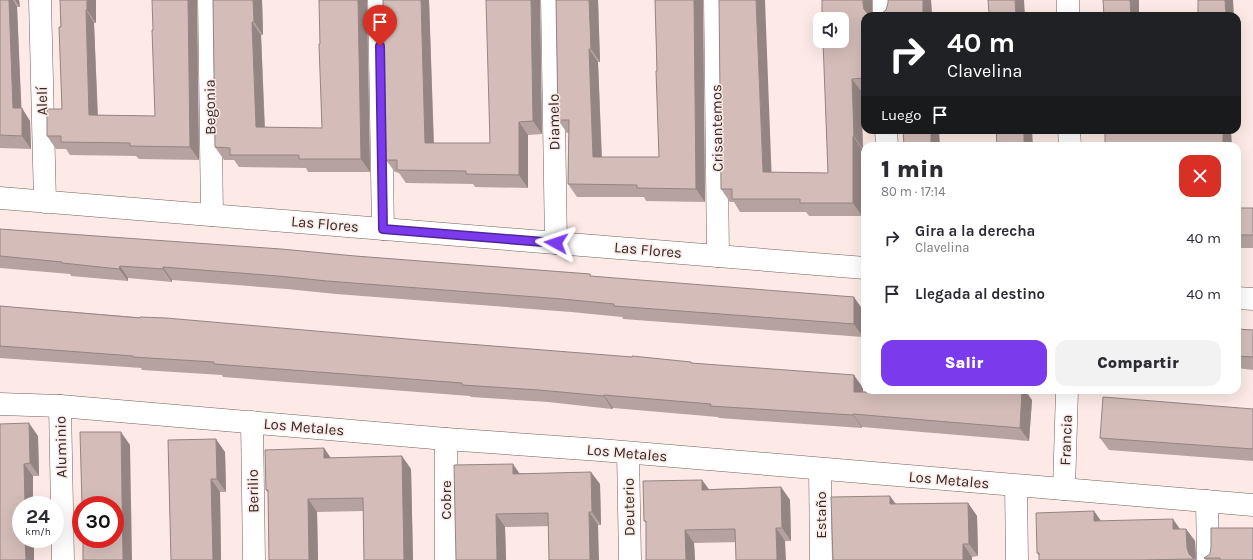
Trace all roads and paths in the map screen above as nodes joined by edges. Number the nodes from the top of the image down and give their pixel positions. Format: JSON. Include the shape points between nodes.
{"nodes":[{"id":1,"x":40,"y":0,"type":"edge"},
{"id":2,"x":209,"y":0,"type":"edge"},
{"id":3,"x":379,"y":0,"type":"edge"},
{"id":4,"x":552,"y":0,"type":"edge"},
{"id":5,"x":715,"y":0,"type":"edge"},
{"id":6,"x":884,"y":0,"type":"edge"},
{"id":7,"x":1068,"y":0,"type":"edge"},
{"id":8,"x":884,"y":12,"type":"edge"},
{"id":9,"x":1068,"y":12,"type":"edge"},
{"id":10,"x":0,"y":198,"type":"edge"},
{"id":11,"x":45,"y":202,"type":"junction"},
{"id":12,"x":212,"y":215,"type":"junction"},
{"id":13,"x":383,"y":229,"type":"junction"},
{"id":14,"x":556,"y":243,"type":"junction"},
{"id":15,"x":718,"y":256,"type":"junction"},
{"id":16,"x":861,"y":268,"type":"edge"},
{"id":17,"x":1241,"y":298,"type":"edge"},
{"id":18,"x":1253,"y":299,"type":"edge"},
{"id":19,"x":1068,"y":394,"type":"edge"},
{"id":20,"x":0,"y":404,"type":"edge"},
{"id":21,"x":60,"y":406,"type":"junction"},
{"id":22,"x":252,"y":422,"type":"junction"},
{"id":23,"x":446,"y":439,"type":"junction"},
{"id":24,"x":628,"y":453,"type":"junction"},
{"id":25,"x":820,"y":469,"type":"junction"},
{"id":26,"x":1016,"y":486,"type":"junction"},
{"id":27,"x":1064,"y":489,"type":"junction"},
{"id":28,"x":1207,"y":501,"type":"junction"},
{"id":29,"x":1253,"y":505,"type":"edge"},
{"id":30,"x":63,"y":560,"type":"edge"},
{"id":31,"x":254,"y":560,"type":"edge"},
{"id":32,"x":446,"y":560,"type":"edge"},
{"id":33,"x":630,"y":560,"type":"edge"},
{"id":34,"x":821,"y":560,"type":"edge"},
{"id":35,"x":1017,"y":560,"type":"edge"},
{"id":36,"x":1208,"y":560,"type":"edge"}],
"edges":[{"from":1,"to":11,"type":"street","name":"Alelí"},
{"from":2,"to":12,"type":"street","name":"Begonia"},
{"from":3,"to":13,"type":"street"},
{"from":4,"to":14,"type":"street","name":"Diamelo"},
{"from":5,"to":15,"type":"street","name":"Crisantemos"},
{"from":6,"to":8,"type":"street"},
{"from":7,"to":9,"type":"street"},
{"from":10,"to":11,"type":"street","name":"Las Flores"},
{"from":11,"to":12,"type":"street","name":"Las Flores"},
{"from":12,"to":13,"type":"street","name":"Las Flores"},
{"from":13,"to":14,"type":"street","name":"Las Flores"},
{"from":14,"to":15,"type":"street","name":"Las Flores"},
{"from":15,"to":16,"type":"street","name":"Las Flores"},
{"from":17,"to":18,"type":"street"},
{"from":19,"to":27,"type":"street","name":"Francia"},
{"from":20,"to":21,"type":"street","name":"Los Metales"},
{"from":21,"to":22,"type":"street","name":"Los Metales"},
{"from":21,"to":30,"type":"street","name":"Aluminio"},
{"from":22,"to":23,"type":"street","name":"Los Metales"},
{"from":22,"to":31,"type":"street","name":"Berilio"},
{"from":23,"to":24,"type":"street","name":"Los Metales"},
{"from":23,"to":32,"type":"street","name":"Cobre"},
{"from":24,"to":25,"type":"street","name":"Los Metales"},
{"from":24,"to":33,"type":"street","name":"Deuterio"},
{"from":25,"to":26,"type":"street","name":"Los Metales"},
{"from":25,"to":34,"type":"street","name":"Estaño"},
{"from":26,"to":27,"type":"street","name":"Los Metales"},
{"from":26,"to":35,"type":"street"},
{"from":27,"to":28,"type":"street","name":"Los Metales"},
{"from":28,"to":29,"type":"street","name":"Los Metales"},
{"from":28,"to":36,"type":"street"}]}
